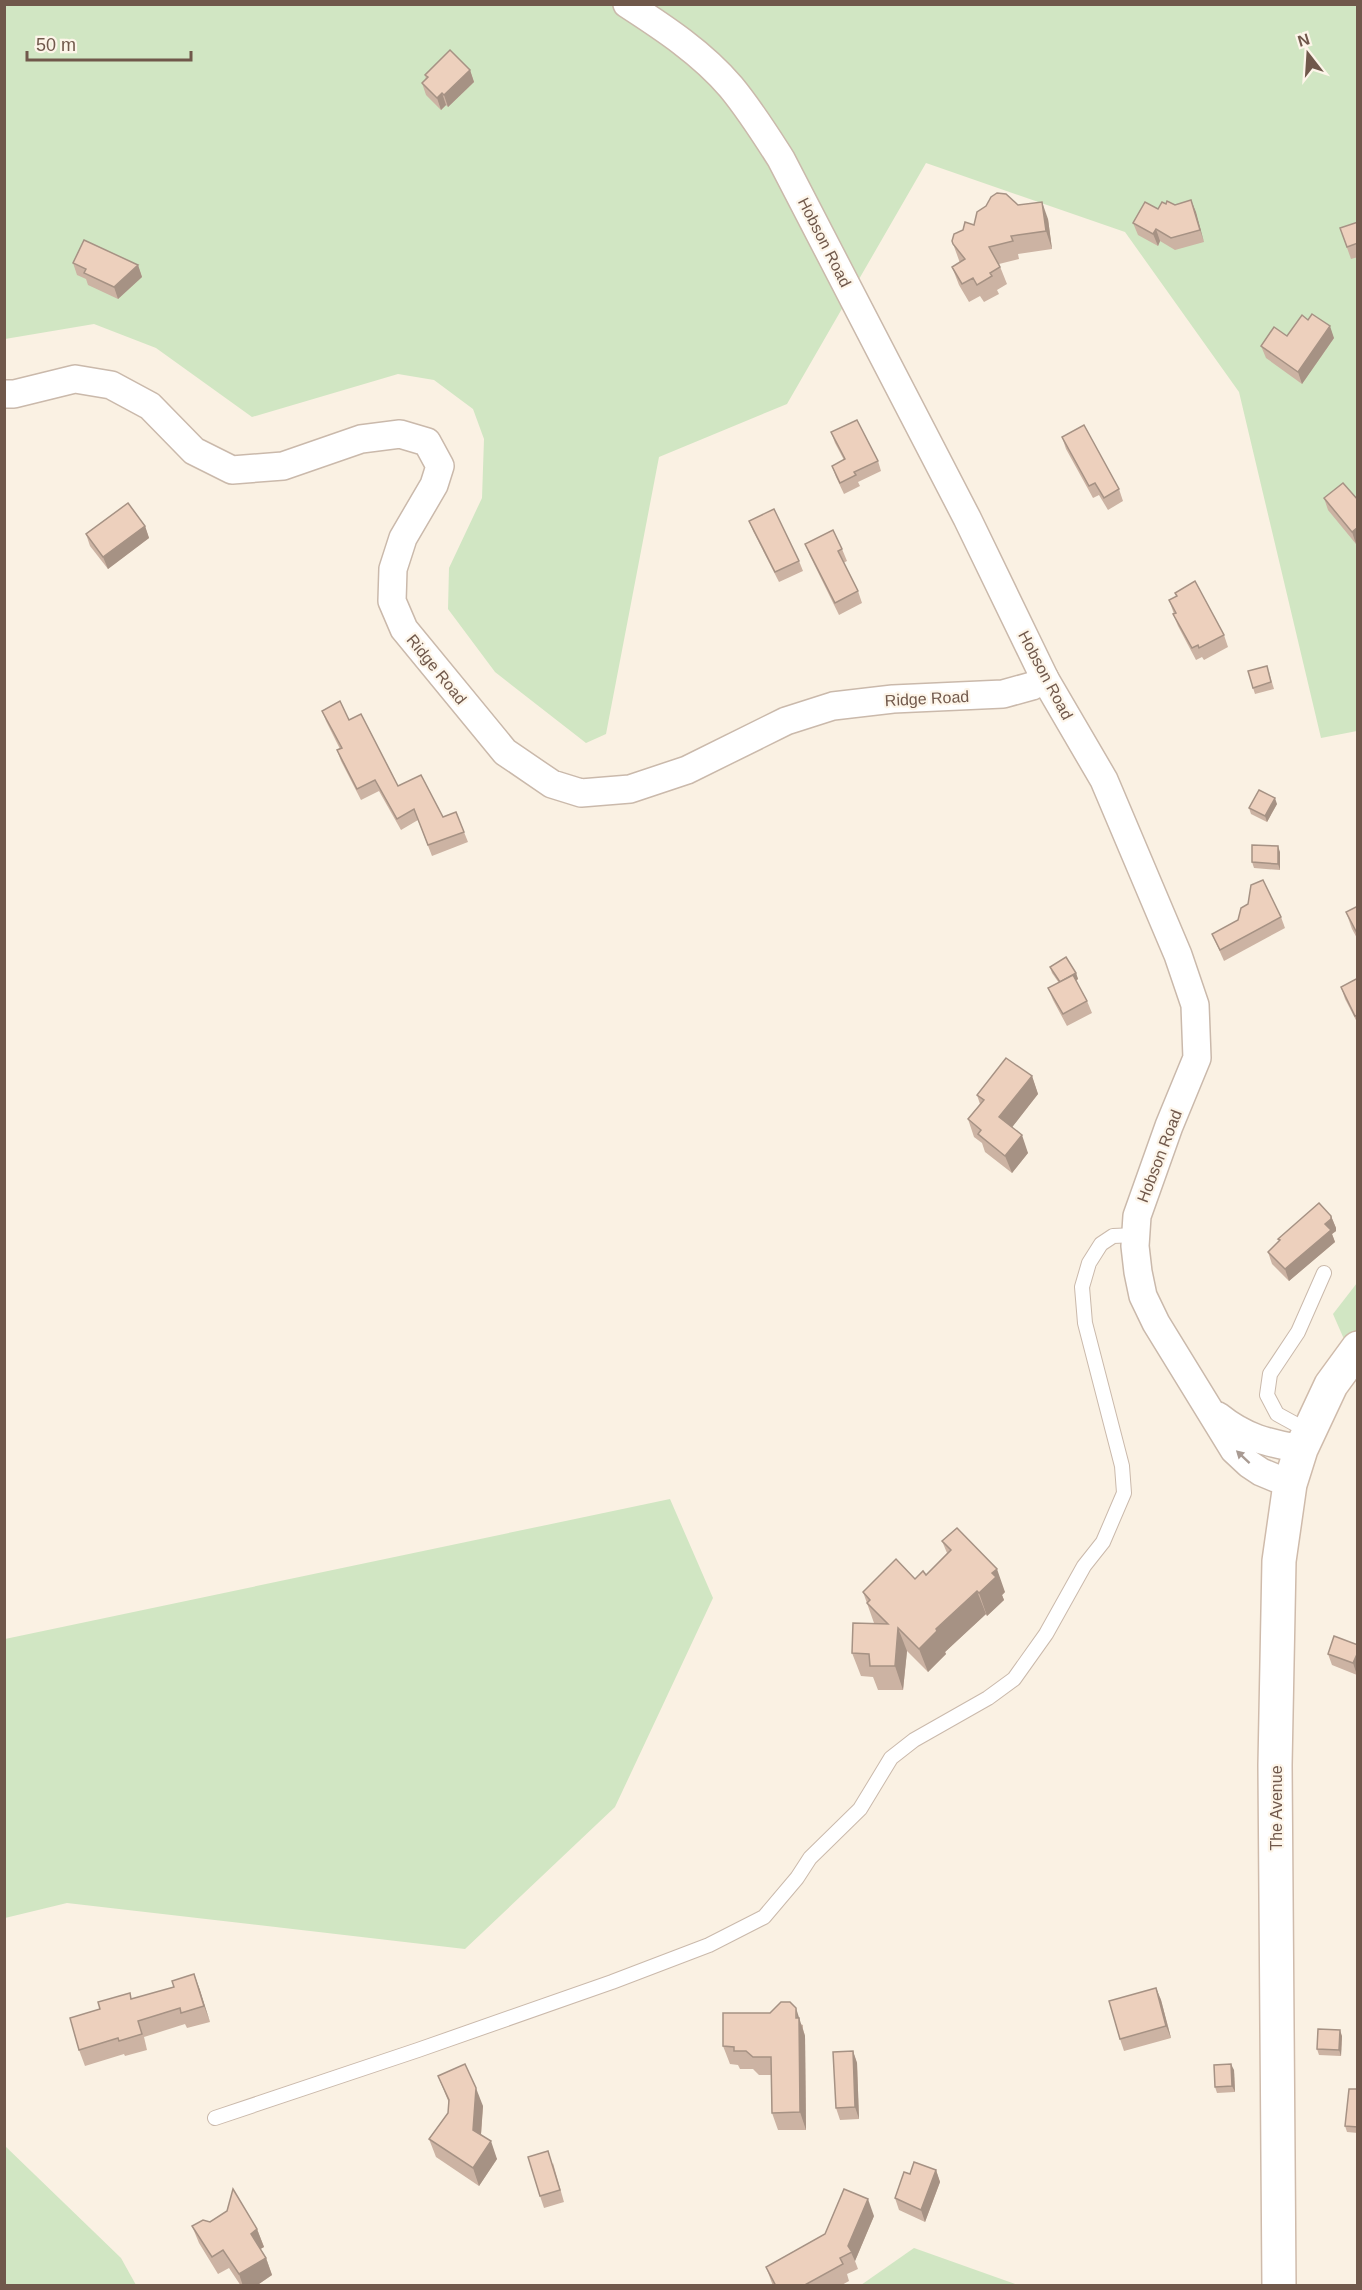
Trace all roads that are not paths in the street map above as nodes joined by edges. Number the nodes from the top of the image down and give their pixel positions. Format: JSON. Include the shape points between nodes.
{"nodes":[{"id":1,"x":627,"y":4,"type":"edge"},
{"id":2,"x":4,"y":394,"type":"edge"},
{"id":3,"x":1045,"y":679,"type":"junction"},
{"id":4,"x":1136,"y":1235,"type":"junction"},
{"id":5,"x":1324,"y":1273,"type":"dead end"},
{"id":6,"x":1358,"y":1348,"type":"edge"},
{"id":7,"x":1212,"y":1412,"type":"junction"},
{"id":8,"x":1304,"y":1440,"type":"junction"},
{"id":9,"x":1290,"y":1484,"type":"junction"},
{"id":10,"x":215,"y":2118,"type":"dead end"},
{"id":11,"x":1279,"y":2286,"type":"edge"}],
"edges":[{"from":1,"to":3,"type":"street","name":"Hobson Road","via":[[706,61],[730,86],[781,159],[968,518]]},
{"from":2,"to":3,"type":"street","name":"Ridge Road","via":[[75,379],[111,385],[150,406],[194,451],[232,470],[283,466],[361,439],[400,434],[427,442],[440,466],[434,485],[403,538],[393,569],[392,601],[404,629],[505,752],[552,784],[580,793],[630,789],[687,770],[786,721],[833,706],[1003,694]]},
{"from":3,"to":4,"type":"street","name":"Hobson Road","via":[[1104,780],[1196,1005],[1197,1058],[1145,1189]]},
{"from":4,"to":7,"type":"street","name":"Hobson Road","via":[[1143,1296]]},
{"from":4,"to":10,"type":"lane","via":[[1113,1236],[1101,1244],[1089,1263],[1082,1287],[1085,1323],[1122,1466],[1124,1493],[1103,1542],[1014,1679],[891,1758],[860,1809],[810,1858],[764,1917],[709,1945],[612,1982]]},
{"from":5,"to":8,"type":"lane","via":[[1298,1332],[1270,1374],[1267,1395],[1277,1414]]},
{"from":6,"to":8,"type":"street","name":"The Avenue","via":[[1331,1385]]},
{"from":7,"to":8,"type":"street","name":"Hobson Road","via":[[1251,1438]]},
{"from":9,"to":7,"type":"street","name":"Hobson Road","one_way":true,"via":[[1249,1464],[1234,1450]]},
{"from":8,"to":9,"type":"street","name":"The Avenue"},
{"from":9,"to":11,"type":"street","name":"The Avenue","via":[[1279,1561],[1275,1765]]}]}
